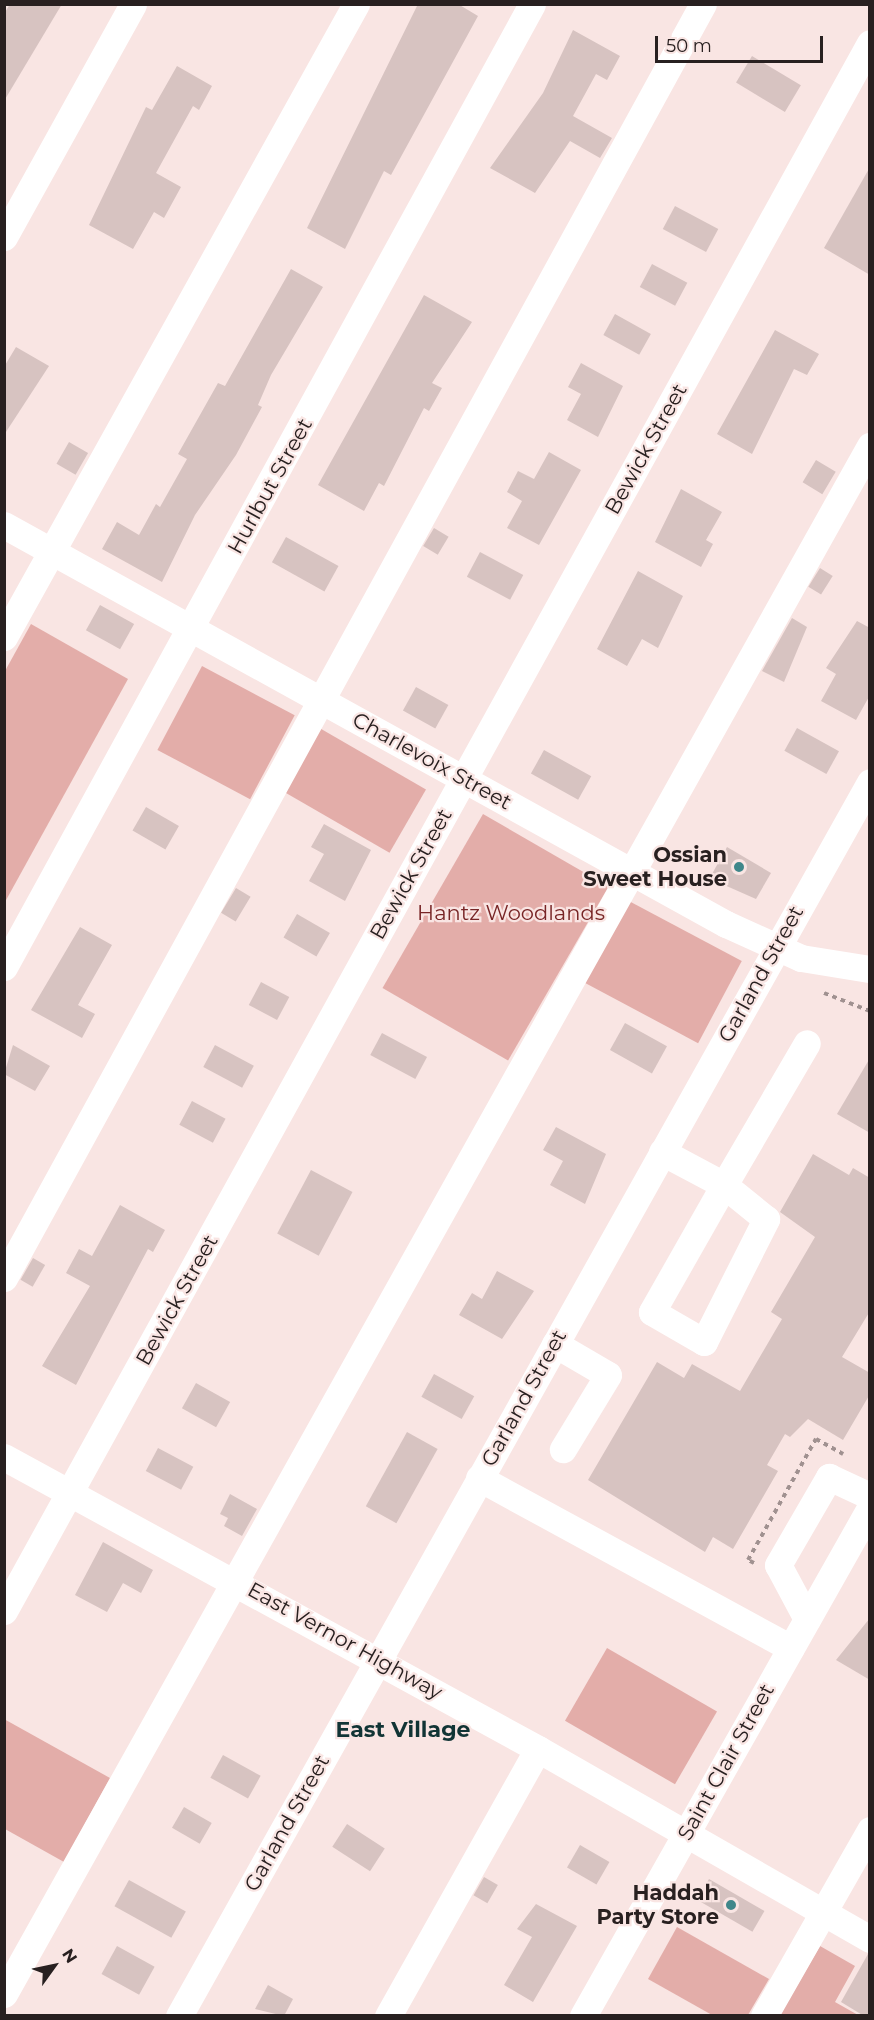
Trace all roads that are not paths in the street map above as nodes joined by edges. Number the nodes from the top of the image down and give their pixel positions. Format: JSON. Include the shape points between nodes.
{"nodes":[{"id":1,"x":133,"y":4,"type":"edge"},
{"id":2,"x":356,"y":4,"type":"edge"},
{"id":3,"x":532,"y":4,"type":"edge"},
{"id":4,"x":703,"y":4,"type":"edge"},
{"id":5,"x":870,"y":43,"type":"edge"},
{"id":6,"x":4,"y":237,"type":"edge"},
{"id":7,"x":870,"y":446,"type":"edge"},
{"id":8,"x":4,"y":525,"type":"edge"},
{"id":9,"x":51,"y":551,"type":"junction"},
{"id":10,"x":192,"y":629,"type":"junction"},
{"id":11,"x":4,"y":637,"type":"edge"},
{"id":12,"x":320,"y":700,"type":"junction"},
{"id":13,"x":464,"y":779,"type":"junction"},
{"id":14,"x":870,"y":782,"type":"edge"},
{"id":15,"x":629,"y":870,"type":"junction"},
{"id":16,"x":776,"y":947,"type":"junction"},
{"id":17,"x":4,"y":967,"type":"edge"},
{"id":18,"x":870,"y":969,"type":"edge"},
{"id":19,"x":807,"y":1043,"type":"dead end"},
{"id":20,"x":662,"y":1152,"type":"junction"},
{"id":21,"x":724,"y":1185,"type":"junction"},
{"id":22,"x":4,"y":1278,"type":"edge"},
{"id":23,"x":555,"y":1344,"type":"junction"},
{"id":24,"x":563,"y":1449,"type":"dead end"},
{"id":25,"x":4,"y":1457,"type":"edge"},
{"id":26,"x":479,"y":1478,"type":"junction"},
{"id":27,"x":71,"y":1491,"type":"junction"},
{"id":28,"x":870,"y":1496,"type":"edge"},
{"id":29,"x":870,"y":1508,"type":"edge"},
{"id":30,"x":237,"y":1581,"type":"junction"},
{"id":31,"x":4,"y":1611,"type":"edge"},
{"id":32,"x":807,"y":1619,"type":"junction"},
{"id":33,"x":791,"y":1648,"type":"junction"},
{"id":34,"x":378,"y":1660,"type":"junction"},
{"id":35,"x":538,"y":1749,"type":"junction"},
{"id":36,"x":870,"y":1830,"type":"edge"},
{"id":37,"x":687,"y":1832,"type":"junction"},
{"id":38,"x":823,"y":1911,"type":"junction"},
{"id":39,"x":870,"y":1939,"type":"edge"},
{"id":40,"x":4,"y":1994,"type":"edge"},
{"id":41,"x":179,"y":2016,"type":"edge"},
{"id":42,"x":388,"y":2016,"type":"edge"},
{"id":43,"x":583,"y":2016,"type":"edge"},
{"id":44,"x":764,"y":2016,"type":"edge"}],
"edges":[{"from":1,"to":6,"type":"street"},
{"from":2,"to":9,"type":"street"},
{"from":3,"to":10,"type":"street","name":"Hurlbut Street"},
{"from":4,"to":12,"type":"street"},
{"from":5,"to":13,"type":"street","name":"Bewick Street"},
{"from":7,"to":15,"type":"street"},
{"from":8,"to":9,"type":"street","name":"Charlevoix Street"},
{"from":9,"to":10,"type":"street","name":"Charlevoix Street"},
{"from":9,"to":11,"type":"street"},
{"from":10,"to":12,"type":"street","name":"Charlevoix Street"},
{"from":10,"to":17,"type":"street","name":"Hurlbut Street"},
{"from":12,"to":13,"type":"street","name":"Charlevoix Street"},
{"from":12,"to":22,"type":"street"},
{"from":13,"to":15,"type":"street","name":"Charlevoix Street"},
{"from":13,"to":27,"type":"street","name":"Bewick Street"},
{"from":14,"to":16,"type":"street","name":"Garland Street"},
{"from":15,"to":16,"type":"street","name":"Charlevoix Street"},
{"from":15,"to":30,"type":"street"},
{"from":16,"to":18,"type":"street","name":"Charlevoix Street","via":[[801,958]]},
{"from":16,"to":20,"type":"street","name":"Garland Street"},
{"from":19,"to":21,"type":"street"},
{"from":20,"to":21,"type":"street"},
{"from":20,"to":23,"type":"street","name":"Garland Street"},
{"from":21,"to":21,"type":"street","via":[[652,1312],[704,1342],[766,1219]]},
{"from":23,"to":24,"type":"street","via":[[608,1375]]},
{"from":23,"to":26,"type":"street","name":"Garland Street"},
{"from":25,"to":27,"type":"street","name":"East Vernor Highway"},
{"from":26,"to":33,"type":"street"},
{"from":26,"to":34,"type":"street","name":"Garland Street"},
{"from":27,"to":30,"type":"street","name":"East Vernor Highway"},
{"from":27,"to":31,"type":"street","name":"Bewick Street"},
{"from":28,"to":32,"type":"street","via":[[829,1477],[778,1565]]},
{"from":29,"to":32,"type":"street","name":"Saint Clair Street"},
{"from":30,"to":34,"type":"street","name":"East Vernor Highway"},
{"from":30,"to":40,"type":"street"},
{"from":32,"to":33,"type":"street","name":"Saint Clair Street"},
{"from":33,"to":37,"type":"street","name":"Saint Clair Street"},
{"from":34,"to":35,"type":"street","name":"East Vernor Highway"},
{"from":34,"to":41,"type":"street","name":"Garland Street"},
{"from":35,"to":37,"type":"street","name":"East Vernor Highway"},
{"from":35,"to":42,"type":"street"},
{"from":36,"to":38,"type":"street"},
{"from":37,"to":38,"type":"street","name":"East Vernor Highway"},
{"from":37,"to":43,"type":"street","name":"Saint Clair Street"},
{"from":38,"to":39,"type":"street","name":"East Vernor Highway"},
{"from":38,"to":44,"type":"street"}]}
